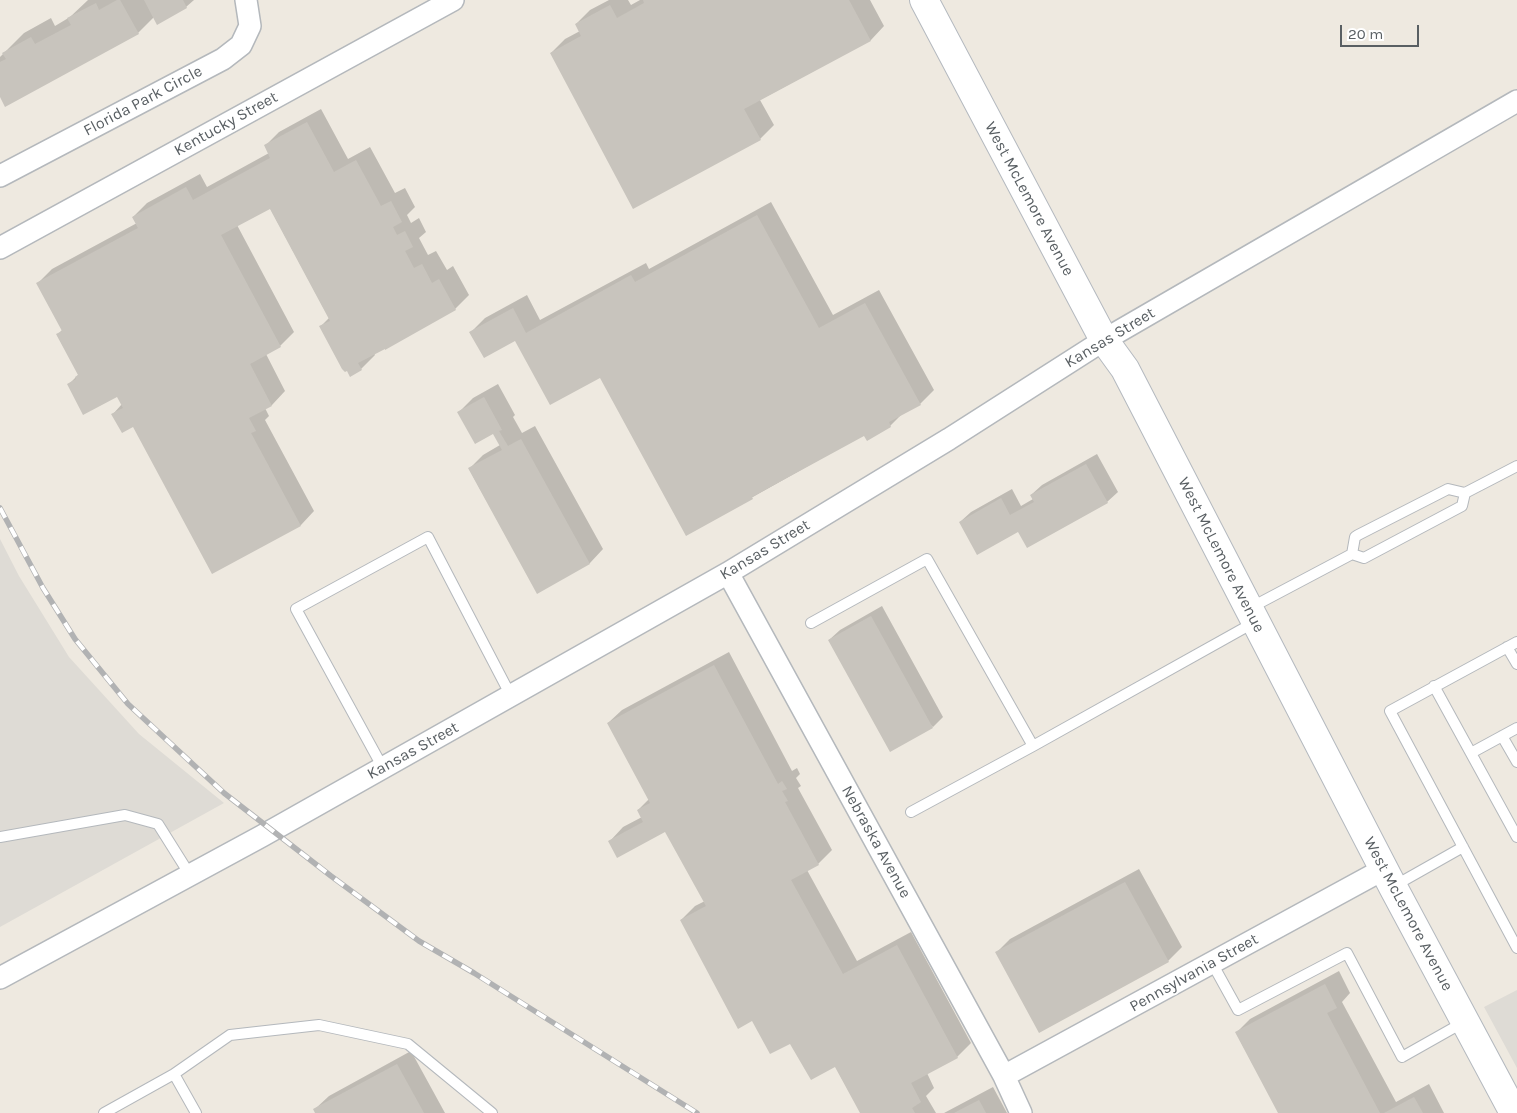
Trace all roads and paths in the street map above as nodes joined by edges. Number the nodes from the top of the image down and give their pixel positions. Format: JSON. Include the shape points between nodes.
{"nodes":[{"id":1,"x":246,"y":0,"type":"edge"},
{"id":2,"x":453,"y":0,"type":"edge"},
{"id":3,"x":924,"y":0,"type":"edge"},
{"id":4,"x":1517,"y":102,"type":"edge"},
{"id":5,"x":0,"y":176,"type":"edge"},
{"id":6,"x":0,"y":248,"type":"edge"},
{"id":7,"x":1104,"y":340,"type":"junction"},
{"id":8,"x":1517,"y":466,"type":"edge"},
{"id":9,"x":1465,"y":493,"type":"junction"},
{"id":10,"x":1352,"y":554,"type":"junction"},
{"id":11,"x":728,"y":573,"type":"junction"},
{"id":12,"x":1252,"y":615,"type":"junction"},
{"id":13,"x":811,"y":623,"type":"dead end"},
{"id":14,"x":1512,"y":644,"type":"edge"},
{"id":15,"x":1517,"y":664,"type":"edge"},
{"id":16,"x":1434,"y":686,"type":"junction"},
{"id":17,"x":511,"y":696,"type":"junction"},
{"id":18,"x":1517,"y":728,"type":"edge"},
{"id":19,"x":1502,"y":736,"type":"junction"},
{"id":20,"x":1033,"y":746,"type":"junction"},
{"id":21,"x":1471,"y":753,"type":"junction"},
{"id":22,"x":1517,"y":762,"type":"edge"},
{"id":23,"x":383,"y":768,"type":"junction"},
{"id":24,"x":911,"y":812,"type":"dead end"},
{"id":25,"x":0,"y":837,"type":"edge"},
{"id":26,"x":1517,"y":837,"type":"edge"},
{"id":27,"x":1462,"y":847,"type":"junction"},
{"id":28,"x":190,"y":875,"type":"junction"},
{"id":29,"x":1389,"y":878,"type":"junction"},
{"id":30,"x":1517,"y":948,"type":"edge"},
{"id":31,"x":1212,"y":963,"type":"junction"},
{"id":32,"x":0,"y":978,"type":"edge"},
{"id":33,"x":1465,"y":1021,"type":"junction"},
{"id":34,"x":174,"y":1074,"type":"junction"},
{"id":35,"x":1004,"y":1076,"type":"junction"},
{"id":36,"x":1508,"y":1097,"type":"edge"},
{"id":37,"x":104,"y":1113,"type":"edge"},
{"id":38,"x":196,"y":1113,"type":"edge"},
{"id":39,"x":492,"y":1113,"type":"edge"},
{"id":40,"x":1021,"y":1113,"type":"edge"}],
"edges":[{"from":1,"to":5,"type":"street","name":"Florida Park Circle","via":[[250,26],[241,45],[223,59]]},
{"from":2,"to":6,"type":"street","name":"Kentucky Street"},
{"from":3,"to":7,"type":"main road","name":"West McLemore Avenue"},
{"from":4,"to":7,"type":"street","name":"Kansas Street"},
{"from":7,"to":11,"type":"street","name":"Kansas Street"},
{"from":7,"to":12,"type":"main road","name":"West McLemore Avenue","via":[[1125,369]]},
{"from":8,"to":9,"type":"lane"},
{"from":9,"to":10,"type":"lane","via":[[1462,506],[1364,558]]},
{"from":9,"to":10,"type":"lane","via":[[1448,489],[1358,535]]},
{"from":10,"to":12,"type":"lane"},
{"from":11,"to":17,"type":"street","name":"Kansas Street"},
{"from":11,"to":35,"type":"street","name":"Nebraska Avenue"},
{"from":12,"to":20,"type":"lane"},
{"from":12,"to":29,"type":"main road","name":"West McLemore Avenue"},
{"from":13,"to":20,"type":"lane","via":[[927,559]]},
{"from":14,"to":15,"type":"lane"},
{"from":14,"to":16,"type":"lane"},
{"from":16,"to":21,"type":"lane"},
{"from":16,"to":27,"type":"lane","via":[[1390,711]]},
{"from":17,"to":23,"type":"street","name":"Kansas Street"},
{"from":17,"to":23,"type":"lane","via":[[428,537],[296,609]]},
{"from":18,"to":19,"type":"lane"},
{"from":19,"to":21,"type":"lane"},
{"from":19,"to":22,"type":"lane"},
{"from":20,"to":24,"type":"lane"},
{"from":21,"to":26,"type":"lane"},
{"from":23,"to":28,"type":"street","name":"Kansas Street"},
{"from":25,"to":28,"type":"lane","via":[[125,815],[158,824]]},
{"from":27,"to":29,"type":"lane"},
{"from":27,"to":30,"type":"lane"},
{"from":28,"to":32,"type":"street","name":"Kansas Street"},
{"from":29,"to":31,"type":"street","name":"Pennsylvania Street"},
{"from":29,"to":33,"type":"main road","name":"West McLemore Avenue"},
{"from":31,"to":33,"type":"lane","via":[[1238,1010],[1347,954],[1402,1057]]},
{"from":31,"to":35,"type":"street","name":"Pennsylvania Street"},
{"from":33,"to":36,"type":"main road","name":"West McLemore Avenue"},
{"from":34,"to":37,"type":"lane"},
{"from":34,"to":38,"type":"lane"},
{"from":34,"to":39,"type":"lane","via":[[230,1036],[319,1025],[408,1044]]},
{"from":35,"to":40,"type":"street","name":"Nebraska Avenue"}]}
